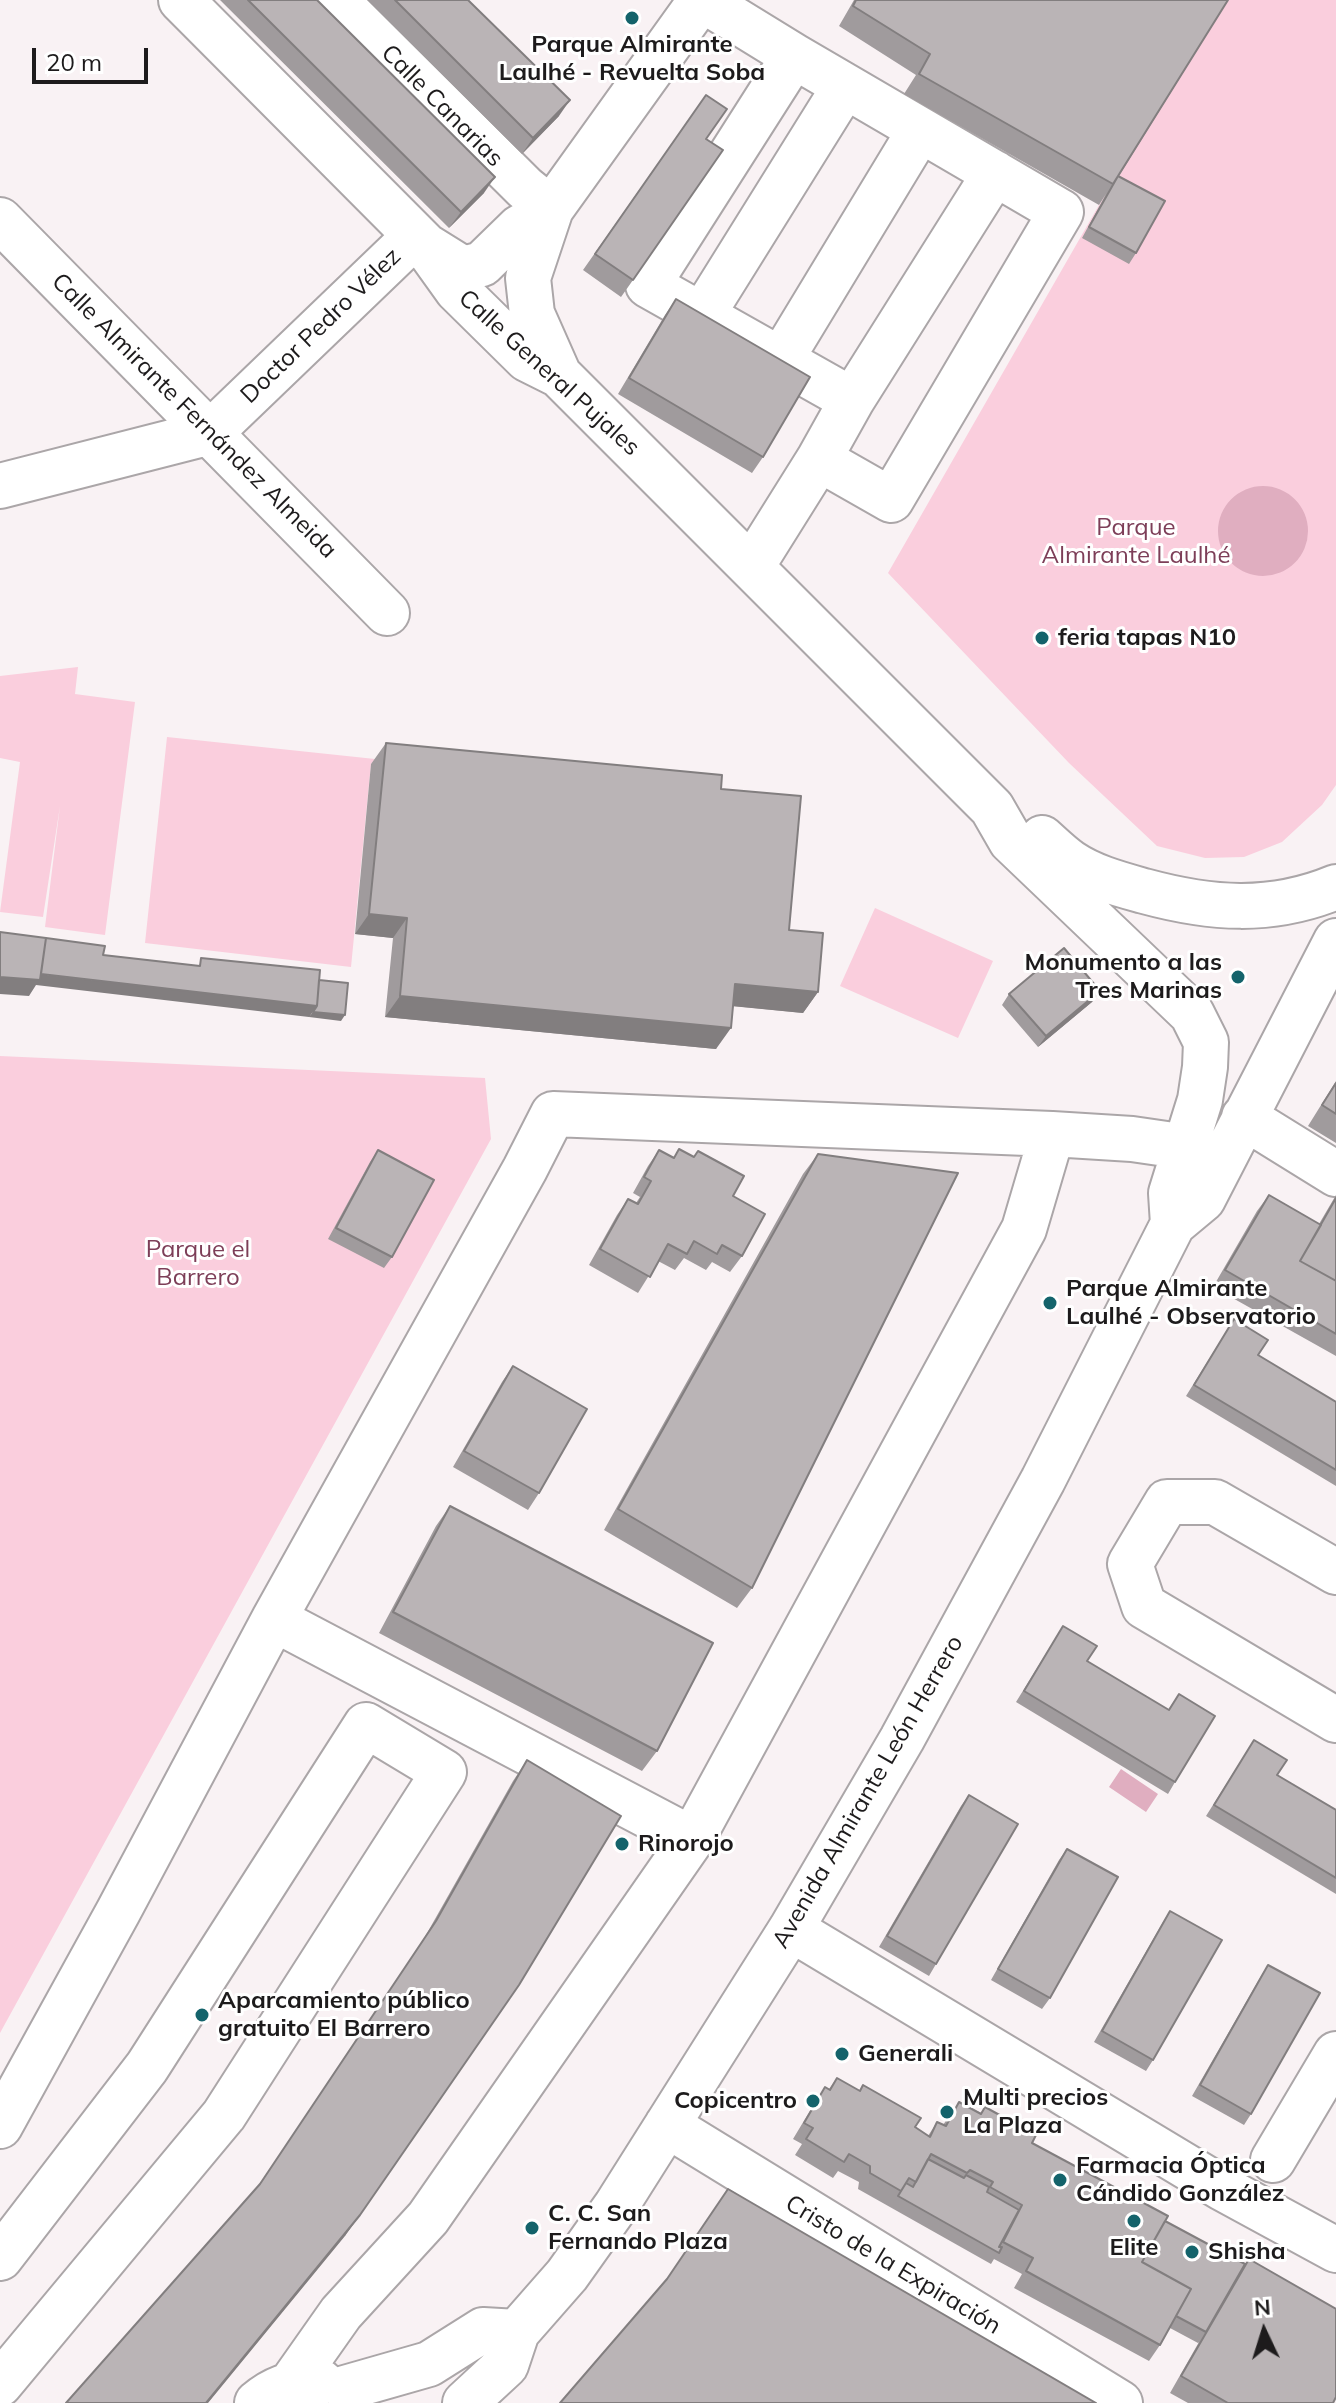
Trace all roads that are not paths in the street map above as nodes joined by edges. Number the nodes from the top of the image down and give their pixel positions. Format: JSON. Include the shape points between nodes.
{"nodes":[{"id":1,"x":181,"y":0,"type":"edge"},
{"id":2,"x":336,"y":0,"type":"edge"},
{"id":3,"x":702,"y":0,"type":"edge"},
{"id":4,"x":794,"y":56,"type":"junction"},
{"id":5,"x":845,"y":86,"type":"junction"},
{"id":6,"x":920,"y":130,"type":"junction"},
{"id":7,"x":995,"y":173,"type":"junction"},
{"id":8,"x":551,"y":209,"type":"junction"},
{"id":9,"x":0,"y":220,"type":"edge"},
{"id":10,"x":419,"y":240,"type":"junction"},
{"id":11,"x":701,"y":317,"type":"junction"},
{"id":12,"x":780,"y":361,"type":"junction"},
{"id":13,"x":559,"y":375,"type":"junction"},
{"id":14,"x":852,"y":400,"type":"junction"},
{"id":15,"x":211,"y":432,"type":"junction"},
{"id":16,"x":819,"y":459,"type":"junction"},
{"id":17,"x":0,"y":486,"type":"edge"},
{"id":18,"x":752,"y":566,"type":"junction"},
{"id":19,"x":387,"y":613,"type":"dead end"},
{"id":20,"x":992,"y":808,"type":"junction"},
{"id":21,"x":1336,"y":887,"type":"edge"},
{"id":22,"x":1336,"y":941,"type":"edge"},
{"id":23,"x":1244,"y":1117,"type":"junction"},
{"id":24,"x":1052,"y":1134,"type":"junction"},
{"id":25,"x":1187,"y":1147,"type":"junction"},
{"id":26,"x":1336,"y":1174,"type":"edge"},
{"id":27,"x":1173,"y":1224,"type":"junction"},
{"id":28,"x":1336,"y":1572,"type":"edge"},
{"id":29,"x":274,"y":1619,"type":"junction"},
{"id":30,"x":398,"y":1684,"type":"junction"},
{"id":31,"x":1336,"y":1720,"type":"edge"},
{"id":32,"x":373,"y":1730,"type":"junction"},
{"id":33,"x":692,"y":1839,"type":"junction"},
{"id":34,"x":791,"y":1929,"type":"junction"},
{"id":35,"x":1336,"y":2054,"type":"edge"},
{"id":36,"x":667,"y":2125,"type":"junction"},
{"id":37,"x":0,"y":2126,"type":"edge"},
{"id":38,"x":1273,"y":2160,"type":"dead end"},
{"id":39,"x":1336,"y":2250,"type":"edge"},
{"id":40,"x":0,"y":2258,"type":"edge"},
{"id":41,"x":517,"y":2332,"type":"junction"},
{"id":42,"x":0,"y":2384,"type":"edge"},
{"id":43,"x":274,"y":2393,"type":"edge"},
{"id":44,"x":356,"y":2395,"type":"edge"},
{"id":45,"x":465,"y":2403,"type":"edge"},
{"id":46,"x":1120,"y":2403,"type":"edge"}],
"edges":[{"from":1,"to":10,"type":"street","name":"Calle General Pujales"},
{"from":2,"to":8,"type":"street","name":"Calle Canarias"},
{"from":3,"to":4,"type":"street"},
{"from":3,"to":8,"type":"street"},
{"from":4,"to":5,"type":"street"},
{"from":4,"to":11,"type":"street","via":[[648,285]]},
{"from":5,"to":6,"type":"street"},
{"from":5,"to":11,"type":"street"},
{"from":6,"to":7,"type":"street"},
{"from":6,"to":12,"type":"street"},
{"from":7,"to":14,"type":"street"},
{"from":7,"to":16,"type":"street","via":[[1061,212],[891,500]]},
{"from":8,"to":10,"type":"street","via":[[519,228],[482,264],[463,269]]},
{"from":8,"to":13,"type":"street","via":[[528,278],[532,314]]},
{"from":9,"to":15,"type":"street","name":"Calle Almirante Fernández Almeida"},
{"from":10,"to":13,"type":"street","name":"Calle General Pujales","via":[[457,290],[527,359]]},
{"from":10,"to":15,"type":"street","name":"Doctor Pedro Vélez"},
{"from":11,"to":12,"type":"street"},
{"from":12,"to":14,"type":"street"},
{"from":13,"to":18,"type":"street","name":"Calle General Pujales"},
{"from":14,"to":16,"type":"street"},
{"from":15,"to":17,"type":"street","name":"Doctor Pedro Vélez"},
{"from":15,"to":19,"type":"street","name":"Calle Almirante Fernández Almeida"},
{"from":16,"to":18,"type":"street"},
{"from":18,"to":20,"type":"street","name":"Calle General Pujales"},
{"from":20,"to":21,"type":"street","via":[[1030,828],[1088,872],[1189,903],[1272,905]]},
{"from":20,"to":25,"type":"street","name":"Avenida Almirante León Herrero","via":[[1011,841],[1200,1026],[1206,1042],[1205,1067]]},
{"from":22,"to":23,"type":"street","name":"Avenida Almirante León Herrero"},
{"from":23,"to":26,"type":"street"},
{"from":23,"to":27,"type":"street","name":"Avenida Almirante León Herrero","via":[[1203,1199]]},
{"from":24,"to":25,"type":"street"},
{"from":24,"to":29,"type":"street","via":[[553,1114]]},
{"from":24,"to":33,"type":"street","via":[[1024,1229]]},
{"from":25,"to":27,"type":"street","name":"Avenida Almirante León Herrero","via":[[1171,1193]]},
{"from":27,"to":34,"type":"street","name":"Avenida Almirante León Herrero","via":[[1043,1480]]},
{"from":28,"to":31,"type":"street","via":[[1215,1502],[1167,1502],[1130,1564],[1144,1606]]},
{"from":29,"to":30,"type":"street"},
{"from":29,"to":37,"type":"street"},
{"from":30,"to":32,"type":"street"},
{"from":30,"to":33,"type":"street"},
{"from":32,"to":40,"type":"street","via":[[366,1725],[147,2067]]},
{"from":32,"to":42,"type":"street","via":[[444,1772],[224,2115]]},
{"from":33,"to":43,"type":"street","via":[[428,2218]]},
{"from":34,"to":36,"type":"street","name":"Avenida Almirante León Herrero"},
{"from":34,"to":39,"type":"street","via":[[1222,2188]]},
{"from":35,"to":38,"type":"street"},
{"from":36,"to":41,"type":"street","name":"Avenida Almirante León Herrero","via":[[567,2275]]},
{"from":36,"to":46,"type":"street","name":"Cristo de la Expiración"},
{"from":41,"to":44,"type":"street","via":[[483,2330],[429,2364]]},
{"from":41,"to":45,"type":"street","name":"Avenida Almirante León Herrero","via":[[506,2365]]},
{"from":43,"to":44,"type":"street","via":[[318,2381]]}]}
